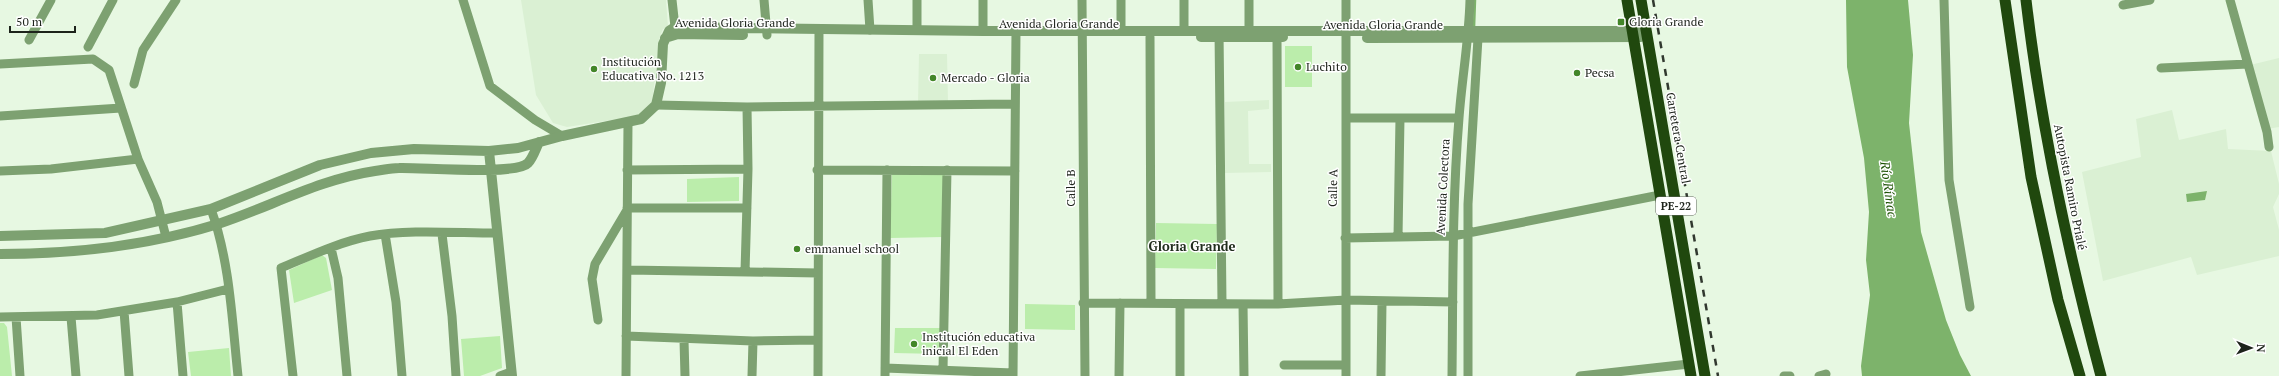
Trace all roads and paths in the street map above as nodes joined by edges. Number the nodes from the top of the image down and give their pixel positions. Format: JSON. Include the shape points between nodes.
{"nodes":[{"id":1,"x":50,"y":0,"type":"edge"},
{"id":2,"x":113,"y":0,"type":"edge"},
{"id":3,"x":176,"y":0,"type":"edge"},
{"id":4,"x":463,"y":0,"type":"edge"},
{"id":5,"x":672,"y":0,"type":"edge"},
{"id":6,"x":764,"y":0,"type":"edge"},
{"id":7,"x":868,"y":0,"type":"edge"},
{"id":8,"x":917,"y":0,"type":"edge"},
{"id":9,"x":983,"y":0,"type":"edge"},
{"id":10,"x":1082,"y":0,"type":"edge"},
{"id":11,"x":1121,"y":0,"type":"edge"},
{"id":12,"x":1184,"y":0,"type":"edge"},
{"id":13,"x":1249,"y":0,"type":"edge"},
{"id":14,"x":1346,"y":0,"type":"edge"},
{"id":15,"x":1470,"y":0,"type":"edge"},
{"id":16,"x":1627,"y":0,"type":"edge"},
{"id":17,"x":1641,"y":0,"type":"edge"},
{"id":18,"x":1944,"y":0,"type":"edge"},
{"id":19,"x":2005,"y":0,"type":"edge"},
{"id":20,"x":2026,"y":0,"type":"edge"},
{"id":21,"x":2150,"y":0,"type":"edge"},
{"id":22,"x":2230,"y":0,"type":"edge"},
{"id":23,"x":2123,"y":5,"type":"dead end"},
{"id":24,"x":675,"y":27,"type":"junction"},
{"id":25,"x":870,"y":30,"type":"junction"},
{"id":26,"x":917,"y":30,"type":"junction"},
{"id":27,"x":1121,"y":30,"type":"junction"},
{"id":28,"x":1184,"y":30,"type":"junction"},
{"id":29,"x":1250,"y":30,"type":"junction"},
{"id":30,"x":983,"y":31,"type":"junction"},
{"id":31,"x":767,"y":32,"type":"junction"},
{"id":32,"x":818,"y":33,"type":"junction"},
{"id":33,"x":1083,"y":33,"type":"junction"},
{"id":34,"x":1219,"y":33,"type":"junction"},
{"id":35,"x":1016,"y":34,"type":"junction"},
{"id":36,"x":1346,"y":34,"type":"junction"},
{"id":37,"x":1468,"y":34,"type":"junction"},
{"id":38,"x":1633,"y":34,"type":"junction"},
{"id":39,"x":1646,"y":34,"type":"junction"},
{"id":40,"x":1150,"y":36,"type":"junction"},
{"id":41,"x":1277,"y":37,"type":"junction"},
{"id":42,"x":665,"y":38,"type":"junction"},
{"id":43,"x":1478,"y":38,"type":"junction"},
{"id":44,"x":29,"y":40,"type":"dead end"},
{"id":45,"x":88,"y":47,"type":"dead end"},
{"id":46,"x":0,"y":64,"type":"edge"},
{"id":47,"x":2248,"y":64,"type":"junction"},
{"id":48,"x":2161,"y":68,"type":"dead end"},
{"id":49,"x":134,"y":84,"type":"dead end"},
{"id":50,"x":1015,"y":104,"type":"junction"},
{"id":51,"x":656,"y":105,"type":"junction"},
{"id":52,"x":819,"y":106,"type":"junction"},
{"id":53,"x":747,"y":107,"type":"junction"},
{"id":54,"x":121,"y":108,"type":"junction"},
{"id":55,"x":0,"y":116,"type":"edge"},
{"id":56,"x":1346,"y":118,"type":"junction"},
{"id":57,"x":1400,"y":118,"type":"junction"},
{"id":58,"x":1459,"y":118,"type":"junction"},
{"id":59,"x":628,"y":123,"type":"junction"},
{"id":60,"x":562,"y":136,"type":"junction"},
{"id":61,"x":539,"y":142,"type":"junction"},
{"id":62,"x":2269,"y":147,"type":"dead end"},
{"id":63,"x":489,"y":151,"type":"junction"},
{"id":64,"x":138,"y":159,"type":"junction"},
{"id":65,"x":748,"y":169,"type":"junction"},
{"id":66,"x":490,"y":170,"type":"junction"},
{"id":67,"x":627,"y":170,"type":"junction"},
{"id":68,"x":817,"y":170,"type":"junction"},
{"id":69,"x":887,"y":170,"type":"junction"},
{"id":70,"x":947,"y":170,"type":"junction"},
{"id":71,"x":1015,"y":170,"type":"junction"},
{"id":72,"x":0,"y":171,"type":"edge"},
{"id":73,"x":1660,"y":195,"type":"junction"},
{"id":74,"x":627,"y":208,"type":"junction"},
{"id":75,"x":747,"y":208,"type":"junction"},
{"id":76,"x":211,"y":209,"type":"junction"},
{"id":77,"x":162,"y":221,"type":"junction"},
{"id":78,"x":217,"y":224,"type":"junction"},
{"id":79,"x":496,"y":233,"type":"junction"},
{"id":80,"x":1469,"y":233,"type":"junction"},
{"id":81,"x":385,"y":234,"type":"junction"},
{"id":82,"x":442,"y":234,"type":"junction"},
{"id":83,"x":0,"y":236,"type":"edge"},
{"id":84,"x":1453,"y":236,"type":"junction"},
{"id":85,"x":166,"y":237,"type":"junction"},
{"id":86,"x":1398,"y":237,"type":"junction"},
{"id":87,"x":1345,"y":238,"type":"junction"},
{"id":88,"x":331,"y":248,"type":"junction"},
{"id":89,"x":0,"y":254,"type":"edge"},
{"id":90,"x":628,"y":270,"type":"junction"},
{"id":91,"x":745,"y":272,"type":"junction"},
{"id":92,"x":818,"y":273,"type":"junction"},
{"id":93,"x":228,"y":289,"type":"junction"},
{"id":94,"x":1346,"y":300,"type":"junction"},
{"id":95,"x":177,"y":302,"type":"junction"},
{"id":96,"x":1382,"y":302,"type":"junction"},
{"id":97,"x":1453,"y":302,"type":"junction"},
{"id":98,"x":1084,"y":303,"type":"junction"},
{"id":99,"x":1120,"y":303,"type":"junction"},
{"id":100,"x":1151,"y":303,"type":"junction"},
{"id":101,"x":1180,"y":304,"type":"junction"},
{"id":102,"x":1222,"y":304,"type":"junction"},
{"id":103,"x":1243,"y":304,"type":"junction"},
{"id":104,"x":1278,"y":304,"type":"junction"},
{"id":105,"x":1970,"y":307,"type":"dead end"},
{"id":106,"x":124,"y":311,"type":"junction"},
{"id":107,"x":0,"y":317,"type":"edge"},
{"id":108,"x":16,"y":317,"type":"junction"},
{"id":109,"x":71,"y":317,"type":"junction"},
{"id":110,"x":598,"y":320,"type":"dead end"},
{"id":111,"x":626,"y":336,"type":"junction"},
{"id":112,"x":684,"y":340,"type":"junction"},
{"id":113,"x":818,"y":340,"type":"junction"},
{"id":114,"x":753,"y":342,"type":"junction"},
{"id":115,"x":1689,"y":364,"type":"junction"},
{"id":116,"x":1284,"y":365,"type":"dead end"},
{"id":117,"x":1346,"y":365,"type":"junction"},
{"id":118,"x":942,"y":370,"type":"junction"},
{"id":119,"x":885,"y":372,"type":"edge"},
{"id":120,"x":511,"y":374,"type":"edge"},
{"id":121,"x":1013,"y":375,"type":"edge"},
{"id":122,"x":20,"y":376,"type":"edge"},
{"id":123,"x":76,"y":376,"type":"edge"},
{"id":124,"x":130,"y":376,"type":"edge"},
{"id":125,"x":183,"y":376,"type":"edge"},
{"id":126,"x":238,"y":376,"type":"edge"},
{"id":127,"x":292,"y":376,"type":"edge"},
{"id":128,"x":347,"y":376,"type":"edge"},
{"id":129,"x":402,"y":376,"type":"edge"},
{"id":130,"x":456,"y":376,"type":"edge"},
{"id":131,"x":500,"y":376,"type":"edge"},
{"id":132,"x":626,"y":376,"type":"edge"},
{"id":133,"x":685,"y":376,"type":"edge"},
{"id":134,"x":752,"y":376,"type":"edge"},
{"id":135,"x":818,"y":376,"type":"edge"},
{"id":136,"x":1085,"y":376,"type":"edge"},
{"id":137,"x":1119,"y":376,"type":"edge"},
{"id":138,"x":1180,"y":376,"type":"edge"},
{"id":139,"x":1244,"y":376,"type":"edge"},
{"id":140,"x":1346,"y":376,"type":"edge"},
{"id":141,"x":1381,"y":376,"type":"edge"},
{"id":142,"x":1452,"y":376,"type":"edge"},
{"id":143,"x":1468,"y":376,"type":"edge"},
{"id":144,"x":1580,"y":376,"type":"edge"},
{"id":145,"x":1691,"y":376,"type":"edge"},
{"id":146,"x":1705,"y":376,"type":"edge"},
{"id":147,"x":1784,"y":376,"type":"edge"},
{"id":148,"x":1790,"y":376,"type":"edge"},
{"id":149,"x":2080,"y":376,"type":"edge"},
{"id":150,"x":2101,"y":376,"type":"edge"}],
"edges":[{"from":1,"to":44,"type":"street"},
{"from":2,"to":45,"type":"street"},
{"from":3,"to":49,"type":"street","via":[[143,50]]},
{"from":4,"to":60,"type":"street","via":[[490,86],[535,120]]},
{"from":5,"to":24,"type":"street"},
{"from":6,"to":31,"type":"street"},
{"from":7,"to":25,"type":"street"},
{"from":8,"to":26,"type":"street"},
{"from":9,"to":30,"type":"street"},
{"from":10,"to":33,"type":"street","name":"Calle B"},
{"from":11,"to":27,"type":"street"},
{"from":12,"to":28,"type":"street"},
{"from":13,"to":29,"type":"street"},
{"from":14,"to":36,"type":"street","name":"Calle A"},
{"from":15,"to":37,"type":"street","name":"Avenida Colectora"},
{"from":16,"to":38,"type":"highway","number":"PE-22"},
{"from":17,"to":39,"type":"highway","name":"Carretera Central","number":"PE-22"},
{"from":18,"to":105,"type":"street","via":[[1949,180]]},
{"from":19,"to":149,"type":"highway","via":[[2031,177],[2058,300]]},
{"from":20,"to":150,"type":"highway","name":"Autopista Ramiro Prialé","via":[[2052,171],[2079,295]]},
{"from":21,"to":23,"type":"street"},
{"from":22,"to":47,"type":"street"},
{"from":24,"to":31,"type":"street","name":"Avenida Gloria Grande"},
{"from":24,"to":42,"type":"street","name":"Avenida Gloria Grande"},
{"from":25,"to":26,"type":"street","name":"Avenida Gloria Grande"},
{"from":25,"to":32,"type":"street","name":"Avenida Gloria Grande"},
{"from":26,"to":30,"type":"street","name":"Avenida Gloria Grande"},
{"from":27,"to":28,"type":"street","name":"Avenida Gloria Grande"},
{"from":27,"to":33,"type":"street","name":"Avenida Gloria Grande"},
{"from":28,"to":34,"type":"street","name":"Avenida Gloria Grande"},
{"from":29,"to":34,"type":"street","name":"Avenida Gloria Grande"},
{"from":29,"to":36,"type":"street","name":"Avenida Gloria Grande"},
{"from":30,"to":35,"type":"street","name":"Avenida Gloria Grande"},
{"from":31,"to":32,"type":"street","name":"Avenida Gloria Grande"},
{"from":31,"to":42,"type":"street","name":"Avenida Gloria Grande","via":[[678,34]]},
{"from":32,"to":35,"type":"street","name":"Avenida Gloria Grande"},
{"from":32,"to":52,"type":"street"},
{"from":33,"to":35,"type":"street","name":"Avenida Gloria Grande"},
{"from":33,"to":40,"type":"street","name":"Avenida Gloria Grande"},
{"from":33,"to":98,"type":"street","name":"Calle B"},
{"from":34,"to":40,"type":"street","name":"Avenida Gloria Grande"},
{"from":34,"to":41,"type":"street","name":"Avenida Gloria Grande"},
{"from":34,"to":102,"type":"street"},
{"from":35,"to":50,"type":"street"},
{"from":36,"to":37,"type":"street","name":"Avenida Gloria Grande"},
{"from":36,"to":41,"type":"street","name":"Avenida Gloria Grande"},
{"from":36,"to":56,"type":"street","name":"Calle A"},
{"from":37,"to":38,"type":"street","name":"Avenida Gloria Grande"},
{"from":37,"to":43,"type":"street","name":"Avenida Gloria Grande"},
{"from":37,"to":58,"type":"street","name":"Avenida Colectora"},
{"from":38,"to":39,"type":"street","name":"Avenida Gloria Grande"},
{"from":38,"to":43,"type":"street","name":"Avenida Gloria Grande"},
{"from":38,"to":73,"type":"highway","number":"PE-22"},
{"from":39,"to":146,"type":"highway","name":"Carretera Central","number":"PE-22"},
{"from":40,"to":100,"type":"street"},
{"from":41,"to":104,"type":"street"},
{"from":42,"to":51,"type":"street","via":[[660,93]]},
{"from":43,"to":80,"type":"street","via":[[1468,204]]},
{"from":46,"to":54,"type":"street","via":[[92,59],[109,70]]},
{"from":47,"to":48,"type":"street"},
{"from":47,"to":62,"type":"street"},
{"from":50,"to":52,"type":"street"},
{"from":50,"to":71,"type":"street"},
{"from":51,"to":53,"type":"street"},
{"from":51,"to":59,"type":"street","via":[[641,119]]},
{"from":52,"to":53,"type":"street"},
{"from":52,"to":68,"type":"street"},
{"from":53,"to":65,"type":"street"},
{"from":54,"to":55,"type":"street"},
{"from":54,"to":64,"type":"street"},
{"from":56,"to":57,"type":"street"},
{"from":56,"to":87,"type":"street","name":"Calle A"},
{"from":57,"to":58,"type":"street"},
{"from":57,"to":86,"type":"street"},
{"from":58,"to":84,"type":"street","name":"Avenida Colectora"},
{"from":59,"to":60,"type":"street"},
{"from":59,"to":67,"type":"street"},
{"from":60,"to":61,"type":"street"},
{"from":61,"to":63,"type":"street","via":[[518,148]]},
{"from":61,"to":66,"type":"street","via":[[528,163]]},
{"from":63,"to":66,"type":"street"},
{"from":63,"to":76,"type":"street","via":[[414,149],[371,153],[320,165]]},
{"from":64,"to":72,"type":"street","via":[[51,169]]},
{"from":64,"to":77,"type":"street","via":[[150,183]]},
{"from":65,"to":67,"type":"street"},
{"from":65,"to":75,"type":"street"},
{"from":66,"to":78,"type":"street","via":[[398,168],[358,174],[316,186]]},
{"from":66,"to":79,"type":"street"},
{"from":67,"to":74,"type":"street"},
{"from":68,"to":69,"type":"street"},
{"from":68,"to":92,"type":"street"},
{"from":69,"to":70,"type":"street"},
{"from":69,"to":119,"type":"street"},
{"from":70,"to":71,"type":"street"},
{"from":70,"to":118,"type":"street"},
{"from":71,"to":121,"type":"street"},
{"from":73,"to":80,"type":"street"},
{"from":73,"to":115,"type":"highway","number":"PE-22"},
{"from":74,"to":75,"type":"street"},
{"from":74,"to":90,"type":"street"},
{"from":74,"to":110,"type":"street","via":[[595,264],[592,280]]},
{"from":75,"to":91,"type":"street"},
{"from":76,"to":77,"type":"street"},
{"from":76,"to":78,"type":"street"},
{"from":77,"to":83,"type":"street","via":[[105,232]]},
{"from":77,"to":85,"type":"street"},
{"from":78,"to":85,"type":"street"},
{"from":78,"to":93,"type":"street"},
{"from":79,"to":82,"type":"street"},
{"from":79,"to":120,"type":"street"},
{"from":80,"to":84,"type":"street"},
{"from":80,"to":143,"type":"street"},
{"from":81,"to":82,"type":"street"},
{"from":81,"to":88,"type":"street","via":[[350,241]]},
{"from":81,"to":129,"type":"street","via":[[396,302]]},
{"from":82,"to":130,"type":"street"},
{"from":84,"to":86,"type":"street"},
{"from":84,"to":97,"type":"street","name":"Avenida Colectora"},
{"from":85,"to":89,"type":"street","via":[[134,245],[71,253]]},
{"from":86,"to":87,"type":"street"},
{"from":87,"to":94,"type":"street","name":"Calle A"},
{"from":88,"to":127,"type":"street","via":[[281,268]]},
{"from":88,"to":128,"type":"street","via":[[338,278]]},
{"from":90,"to":91,"type":"street"},
{"from":90,"to":111,"type":"street"},
{"from":91,"to":92,"type":"street"},
{"from":92,"to":113,"type":"street"},
{"from":93,"to":95,"type":"street"},
{"from":93,"to":126,"type":"street"},
{"from":94,"to":96,"type":"street"},
{"from":94,"to":104,"type":"street"},
{"from":94,"to":117,"type":"street","name":"Calle A"},
{"from":95,"to":106,"type":"street"},
{"from":95,"to":125,"type":"street"},
{"from":96,"to":97,"type":"street"},
{"from":96,"to":141,"type":"street"},
{"from":97,"to":142,"type":"street","name":"Avenida Colectora"},
{"from":98,"to":99,"type":"street"},
{"from":98,"to":136,"type":"street","name":"Calle B"},
{"from":99,"to":100,"type":"street"},
{"from":99,"to":137,"type":"street"},
{"from":100,"to":101,"type":"street"},
{"from":101,"to":102,"type":"street"},
{"from":101,"to":138,"type":"street"},
{"from":102,"to":103,"type":"street"},
{"from":103,"to":104,"type":"street"},
{"from":103,"to":139,"type":"street"},
{"from":106,"to":109,"type":"street"},
{"from":106,"to":124,"type":"street"},
{"from":107,"to":108,"type":"street"},
{"from":108,"to":109,"type":"street"},
{"from":108,"to":122,"type":"street"},
{"from":109,"to":123,"type":"street"},
{"from":111,"to":112,"type":"street"},
{"from":111,"to":132,"type":"street"},
{"from":112,"to":114,"type":"street"},
{"from":112,"to":133,"type":"street"},
{"from":113,"to":114,"type":"street"},
{"from":113,"to":135,"type":"street"},
{"from":114,"to":134,"type":"street"},
{"from":115,"to":144,"type":"street"},
{"from":115,"to":145,"type":"highway","number":"PE-22"},
{"from":116,"to":117,"type":"street"},
{"from":117,"to":140,"type":"street","name":"Calle A"},
{"from":118,"to":119,"type":"street"},
{"from":118,"to":121,"type":"street"},
{"from":120,"to":131,"type":"street"},
{"from":147,"to":148,"type":"street"}]}
